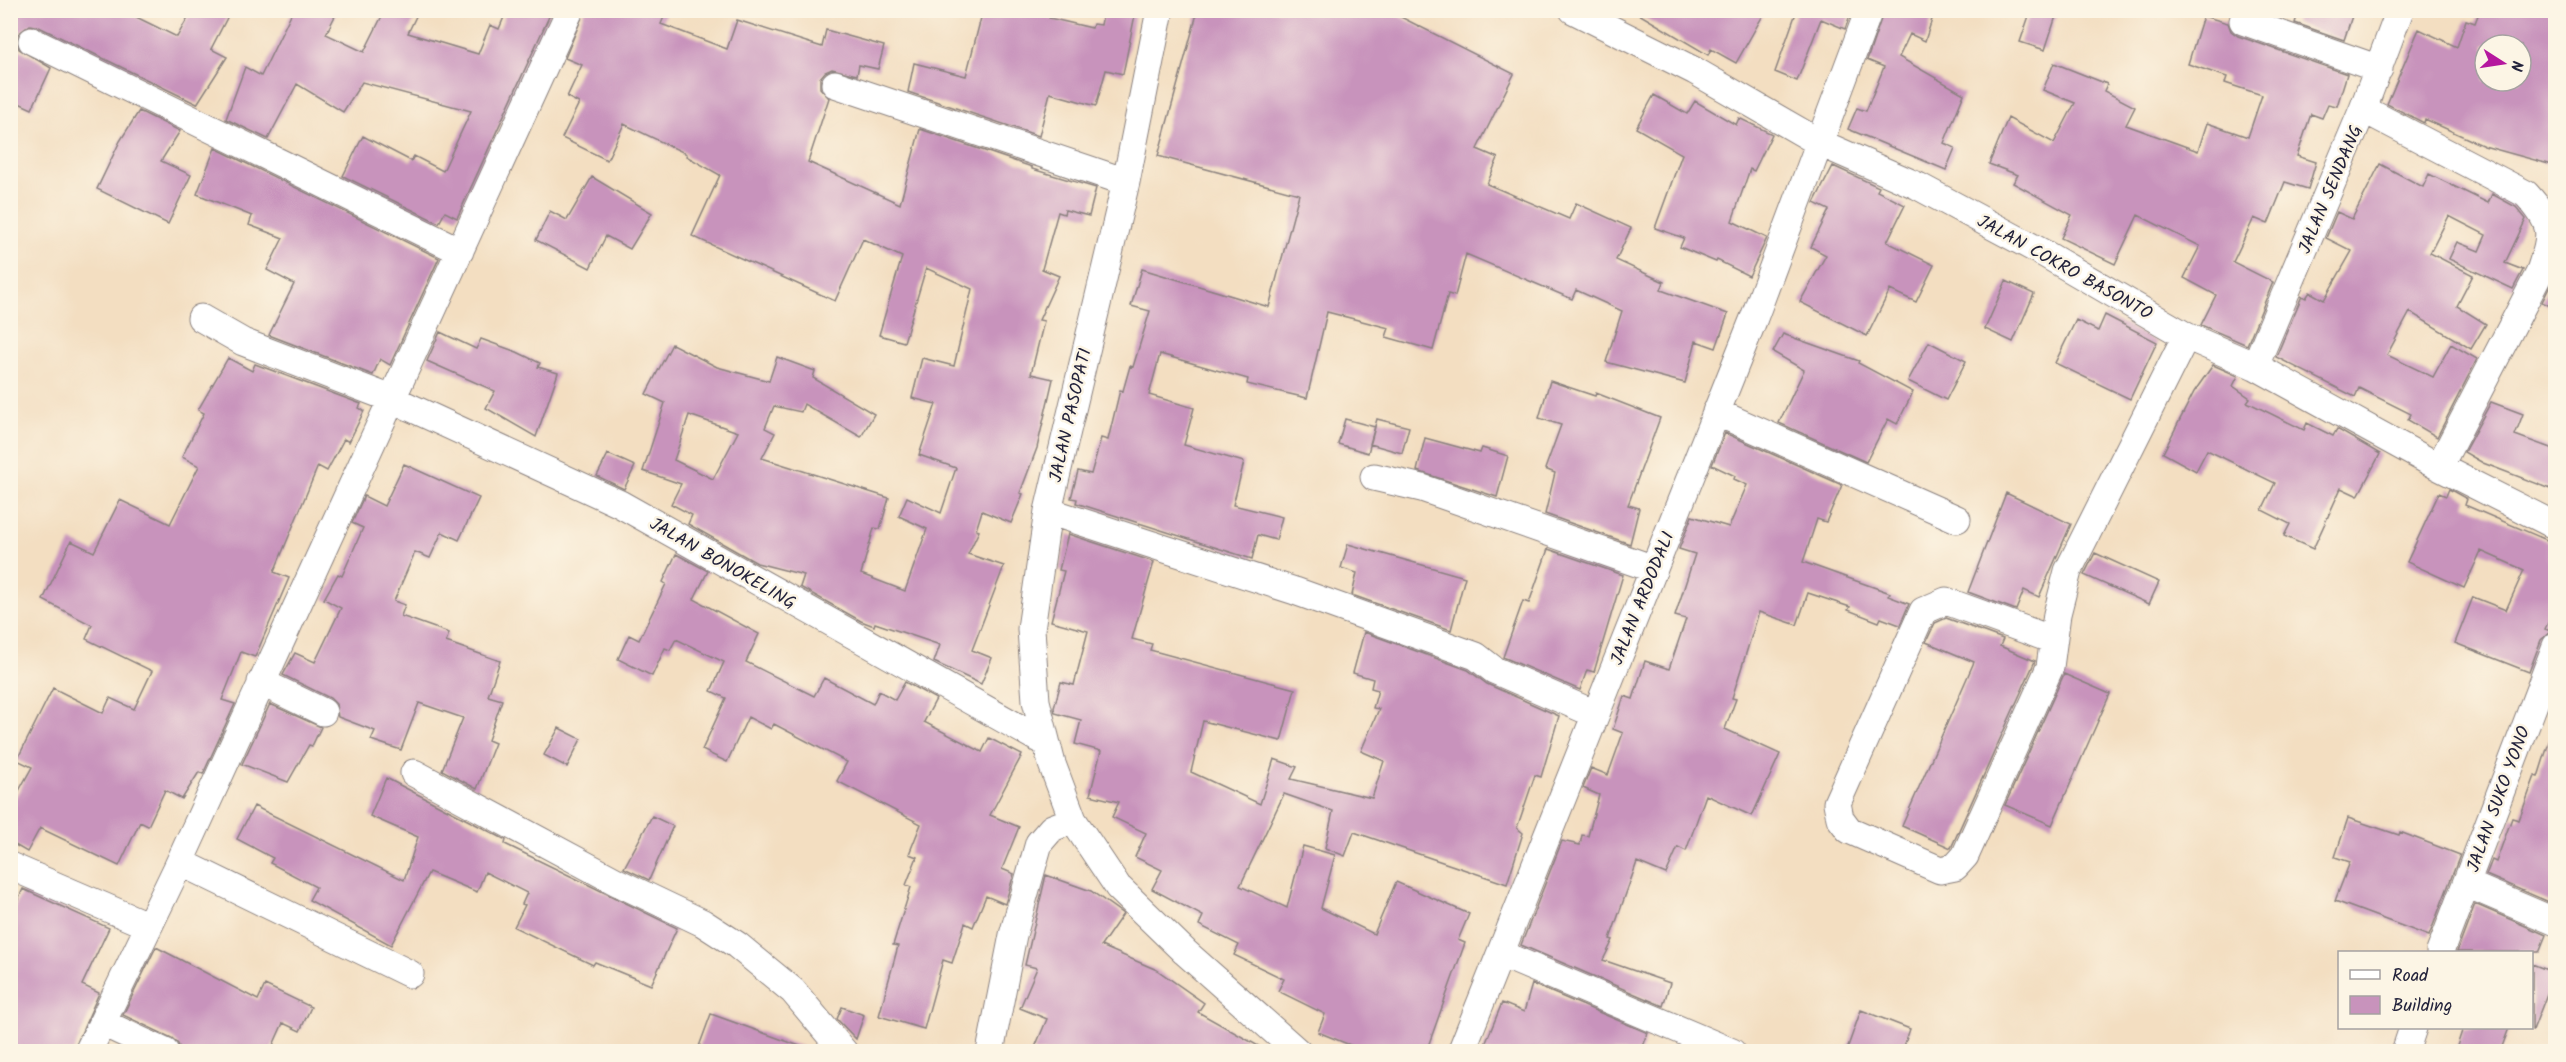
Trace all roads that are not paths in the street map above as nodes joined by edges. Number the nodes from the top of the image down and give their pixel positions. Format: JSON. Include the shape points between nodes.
{"nodes":[{"id":1,"x":1160,"y":10,"type":"edge"},
{"id":2,"x":1573,"y":10,"type":"edge"},
{"id":3,"x":1869,"y":10,"type":"edge"},
{"id":4,"x":2400,"y":10,"type":"edge"},
{"id":5,"x":563,"y":13,"type":"edge"},
{"id":6,"x":2242,"y":21,"type":"dead end"},
{"id":7,"x":32,"y":41,"type":"dead end"},
{"id":8,"x":2379,"y":69,"type":"junction"},
{"id":9,"x":835,"y":84,"type":"dead end"},
{"id":10,"x":2363,"y":109,"type":"junction"},
{"id":11,"x":1820,"y":143,"type":"junction"},
{"id":12,"x":1126,"y":182,"type":"junction"},
{"id":13,"x":460,"y":251,"type":"junction"},
{"id":14,"x":201,"y":318,"type":"dead end"},
{"id":15,"x":2186,"y":336,"type":"junction"},
{"id":16,"x":2255,"y":366,"type":"junction"},
{"id":17,"x":392,"y":399,"type":"junction"},
{"id":18,"x":1716,"y":412,"type":"junction"},
{"id":19,"x":2439,"y":467,"type":"junction"},
{"id":20,"x":1374,"y":477,"type":"dead end"},
{"id":21,"x":1048,"y":511,"type":"junction"},
{"id":22,"x":1957,"y":519,"type":"dead end"},
{"id":23,"x":2556,"y":526,"type":"edge"},
{"id":24,"x":1654,"y":569,"type":"junction"},
{"id":25,"x":2053,"y":640,"type":"junction"},
{"id":26,"x":2556,"y":646,"type":"edge"},
{"id":27,"x":261,"y":682,"type":"junction"},
{"id":28,"x":322,"y":712,"type":"dead end"},
{"id":29,"x":1595,"y":714,"type":"junction"},
{"id":30,"x":1046,"y":743,"type":"junction"},
{"id":31,"x":414,"y":773,"type":"dead end"},
{"id":32,"x":1073,"y":820,"type":"junction"},
{"id":33,"x":180,"y":862,"type":"junction"},
{"id":34,"x":10,"y":866,"type":"edge"},
{"id":35,"x":2467,"y":884,"type":"junction"},
{"id":36,"x":2556,"y":922,"type":"edge"},
{"id":37,"x":149,"y":926,"type":"junction"},
{"id":38,"x":2440,"y":951,"type":"edge"},
{"id":39,"x":1501,"y":954,"type":"junction"},
{"id":40,"x":410,"y":974,"type":"dead end"},
{"id":41,"x":103,"y":1023,"type":"junction"},
{"id":42,"x":2414,"y":1029,"type":"edge"},
{"id":43,"x":88,"y":1052,"type":"edge"},
{"id":44,"x":165,"y":1052,"type":"edge"},
{"id":45,"x":844,"y":1052,"type":"edge"},
{"id":46,"x":990,"y":1052,"type":"edge"},
{"id":47,"x":1298,"y":1052,"type":"edge"},
{"id":48,"x":1461,"y":1052,"type":"edge"},
{"id":49,"x":1732,"y":1052,"type":"edge"},
{"id":50,"x":2405,"y":1052,"type":"edge"}],
"edges":[{"from":1,"to":12,"type":"street","name":"JALAN PASOPATI"},
{"from":2,"to":11,"type":"street","name":"JALAN COKRO BASONTO","via":[[1695,71]]},
{"from":3,"to":11,"type":"street","name":"JALAN ARDODALI"},
{"from":4,"to":8,"type":"street","name":"JALAN SENDANG"},
{"from":5,"to":13,"type":"street"},
{"from":6,"to":8,"type":"street"},
{"from":7,"to":13,"type":"street"},
{"from":8,"to":10,"type":"street","name":"JALAN SENDANG"},
{"from":9,"to":12,"type":"street"},
{"from":10,"to":16,"type":"street","name":"JALAN SENDANG"},
{"from":10,"to":19,"type":"street","via":[[2526,194],[2545,214],[2550,231],[2538,274]]},
{"from":11,"to":15,"type":"street","name":"JALAN COKRO BASONTO","via":[[1918,186]]},
{"from":11,"to":18,"type":"street","name":"JALAN ARDODALI"},
{"from":12,"to":21,"type":"street","name":"JALAN PASOPATI"},
{"from":13,"to":17,"type":"street"},
{"from":14,"to":17,"type":"street","name":"JALAN BONOKELING","via":[[243,342]]},
{"from":15,"to":16,"type":"street","name":"JALAN COKRO BASONTO"},
{"from":15,"to":25,"type":"street","via":[[2068,570]]},
{"from":16,"to":19,"type":"street","name":"JALAN COKRO BASONTO"},
{"from":17,"to":27,"type":"street"},
{"from":17,"to":30,"type":"street","name":"JALAN BONOKELING","via":[[620,504]]},
{"from":18,"to":22,"type":"street"},
{"from":18,"to":24,"type":"street","name":"JALAN ARDODALI"},
{"from":19,"to":23,"type":"street","name":"JALAN COKRO BASONTO"},
{"from":20,"to":24,"type":"street","via":[[1422,488]]},
{"from":21,"to":29,"type":"street","via":[[1295,591],[1476,656],[1494,670]]},
{"from":21,"to":30,"type":"street","name":"JALAN PASOPATI","via":[[1030,629],[1036,701]]},
{"from":24,"to":29,"type":"street","name":"JALAN ARDODALI"},
{"from":25,"to":25,"type":"street","via":[[2050,667],[1976,837],[1955,867],[1940,870],[1849,830],[1840,818],[1837,803],[1923,611],[1946,601]]},
{"from":26,"to":35,"type":"street","name":"JALAN SUKO YONO"},
{"from":27,"to":28,"type":"street"},
{"from":27,"to":33,"type":"street"},
{"from":29,"to":39,"type":"street","name":"JALAN ARDODALI"},
{"from":30,"to":32,"type":"street","name":"JALAN PASOPATI"},
{"from":31,"to":45,"type":"street","via":[[737,945],[793,991]]},
{"from":32,"to":46,"type":"street","via":[[1052,828],[1039,843],[1013,935]]},
{"from":32,"to":47,"type":"street","name":"JALAN PASOPATI","via":[[1118,887],[1141,911]]},
{"from":33,"to":37,"type":"street"},
{"from":33,"to":40,"type":"street"},
{"from":34,"to":37,"type":"street"},
{"from":35,"to":36,"type":"street"},
{"from":35,"to":38,"type":"street","name":"JALAN SUKO YONO"},
{"from":37,"to":41,"type":"street"},
{"from":39,"to":48,"type":"street","name":"JALAN ARDODALI"},
{"from":39,"to":49,"type":"street"},
{"from":41,"to":43,"type":"street"},
{"from":41,"to":44,"type":"street"},
{"from":42,"to":50,"type":"street"}]}
